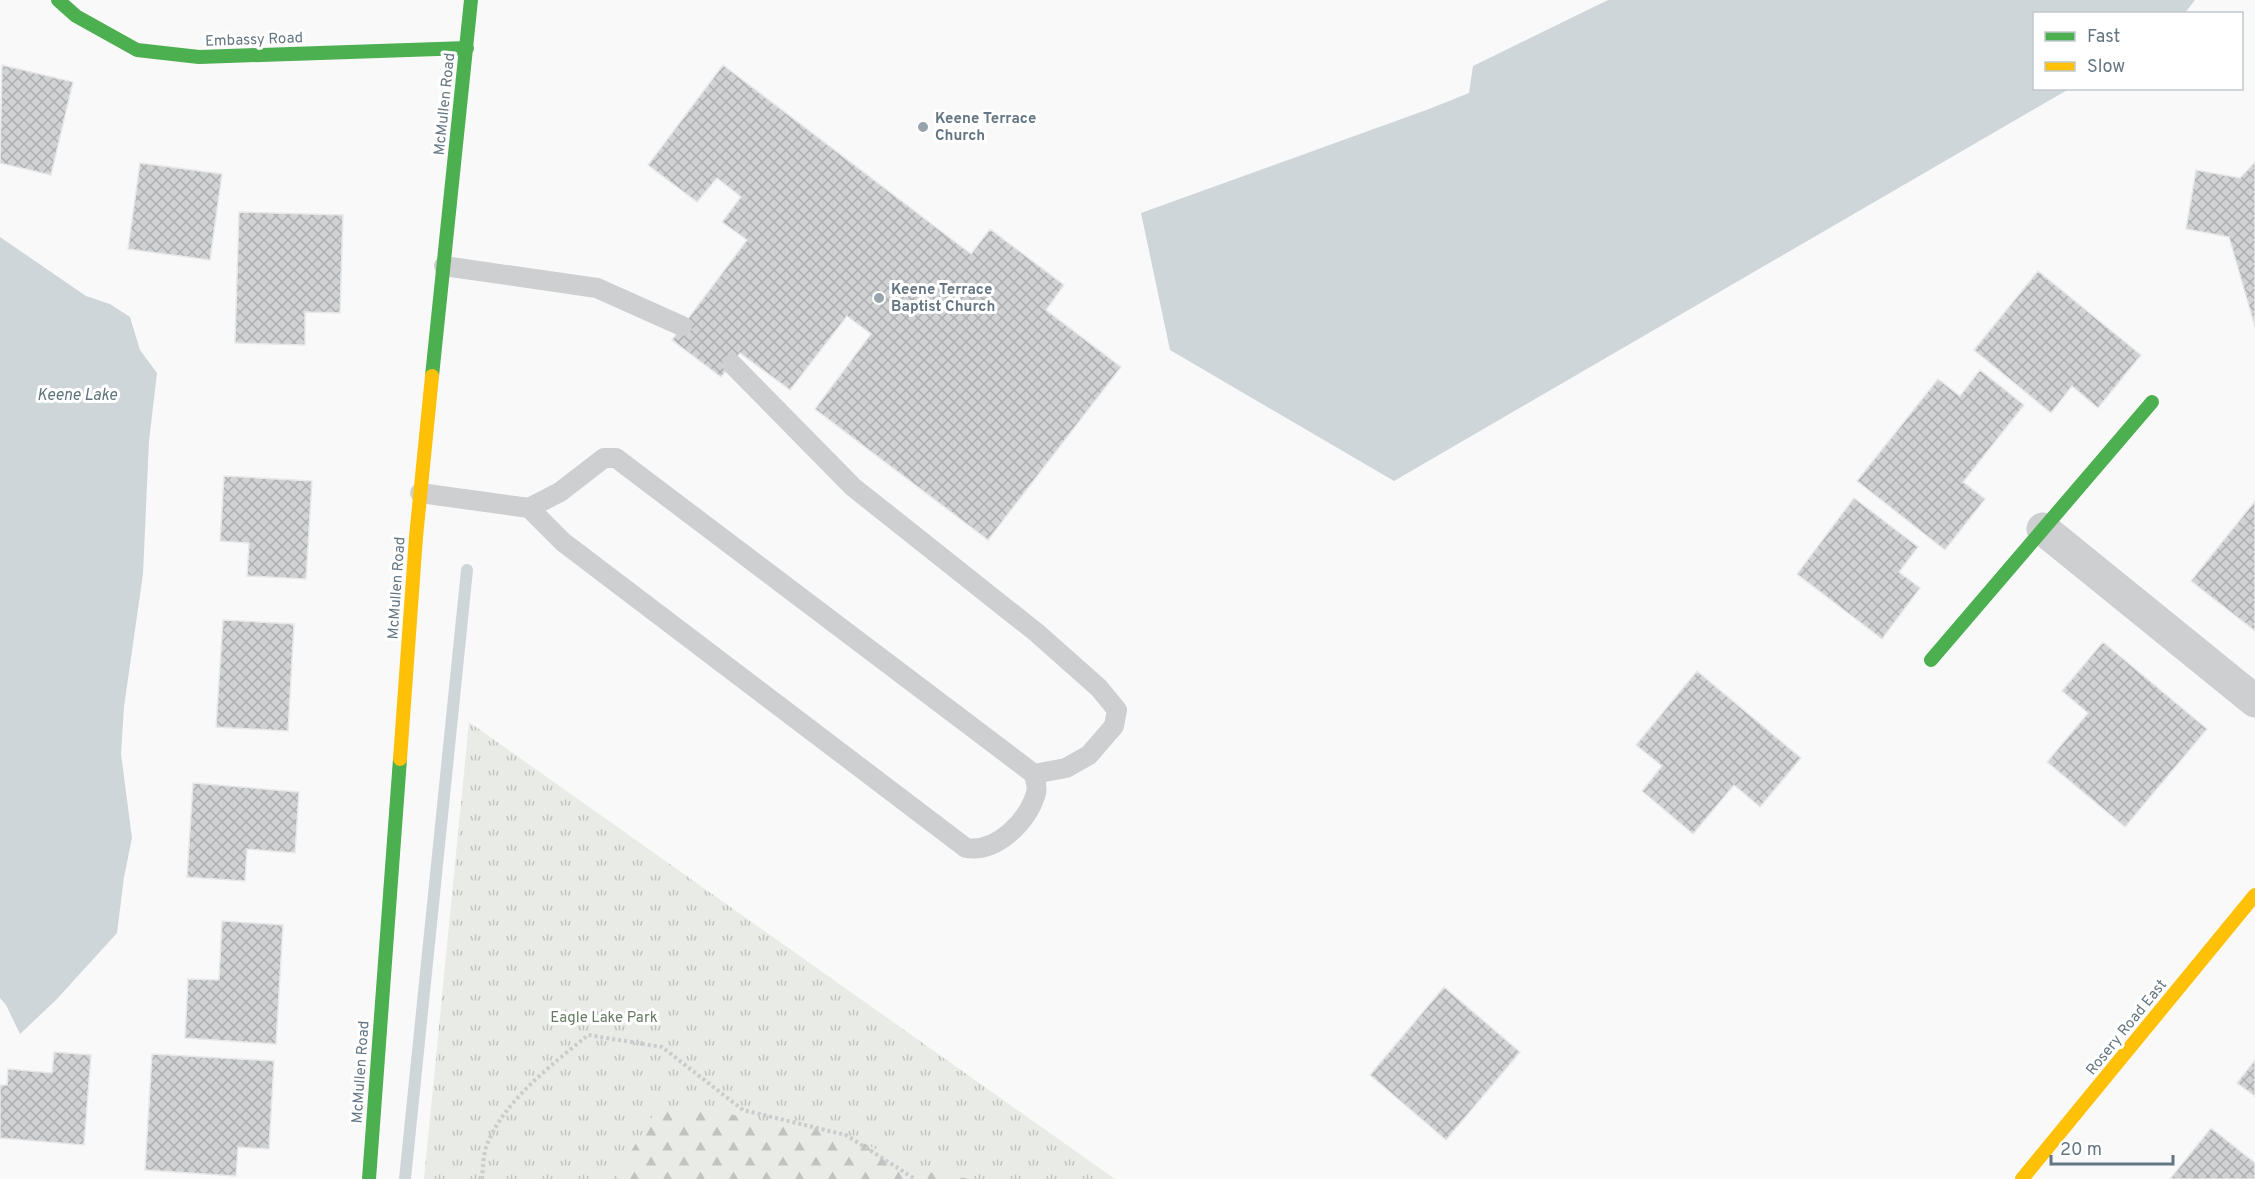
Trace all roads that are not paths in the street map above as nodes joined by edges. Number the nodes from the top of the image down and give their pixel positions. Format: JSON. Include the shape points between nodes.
{"nodes":[{"id":1,"x":58,"y":0,"type":"edge"},
{"id":2,"x":471,"y":0,"type":"edge"},
{"id":3,"x":467,"y":48,"type":"junction"},
{"id":4,"x":444,"y":266,"type":"junction"},
{"id":5,"x":682,"y":326,"type":"dead end"},
{"id":6,"x":732,"y":364,"type":"dead end"},
{"id":7,"x":2152,"y":402,"type":"dead end"},
{"id":8,"x":420,"y":493,"type":"junction"},
{"id":9,"x":529,"y":507,"type":"junction"},
{"id":10,"x":2043,"y":530,"type":"junction"},
{"id":11,"x":1930,"y":660,"type":"dead end"},
{"id":12,"x":2255,"y":701,"type":"edge"},
{"id":13,"x":1034,"y":774,"type":"junction"},
{"id":14,"x":2255,"y":895,"type":"edge"},
{"id":15,"x":369,"y":1179,"type":"edge"},
{"id":16,"x":2022,"y":1179,"type":"edge"}],
"edges":[{"from":1,"to":3,"type":"street","name":"Embassy Road","via":[[76,16],[137,50],[199,57]]},
{"from":2,"to":3,"type":"street","name":"McMullen Road"},
{"from":3,"to":4,"type":"street","name":"McMullen Road"},
{"from":4,"to":5,"type":"lane","via":[[597,288]]},
{"from":4,"to":8,"type":"street","name":"McMullen Road"},
{"from":6,"to":13,"type":"lane","via":[[853,487],[1037,633],[1100,688],[1117,710],[1114,726],[1089,755],[1066,768]]},
{"from":7,"to":10,"type":"street"},
{"from":8,"to":9,"type":"lane"},
{"from":8,"to":15,"type":"street","name":"McMullen Road"},
{"from":9,"to":13,"type":"lane","via":[[560,492],[604,458],[616,458]]},
{"from":9,"to":13,"type":"lane","via":[[563,542],[966,848],[978,850],[1020,825],[1037,791]]},
{"from":10,"to":11,"type":"street"},
{"from":10,"to":12,"type":"street"},
{"from":14,"to":16,"type":"street","name":"Rosery Road East"}]}
